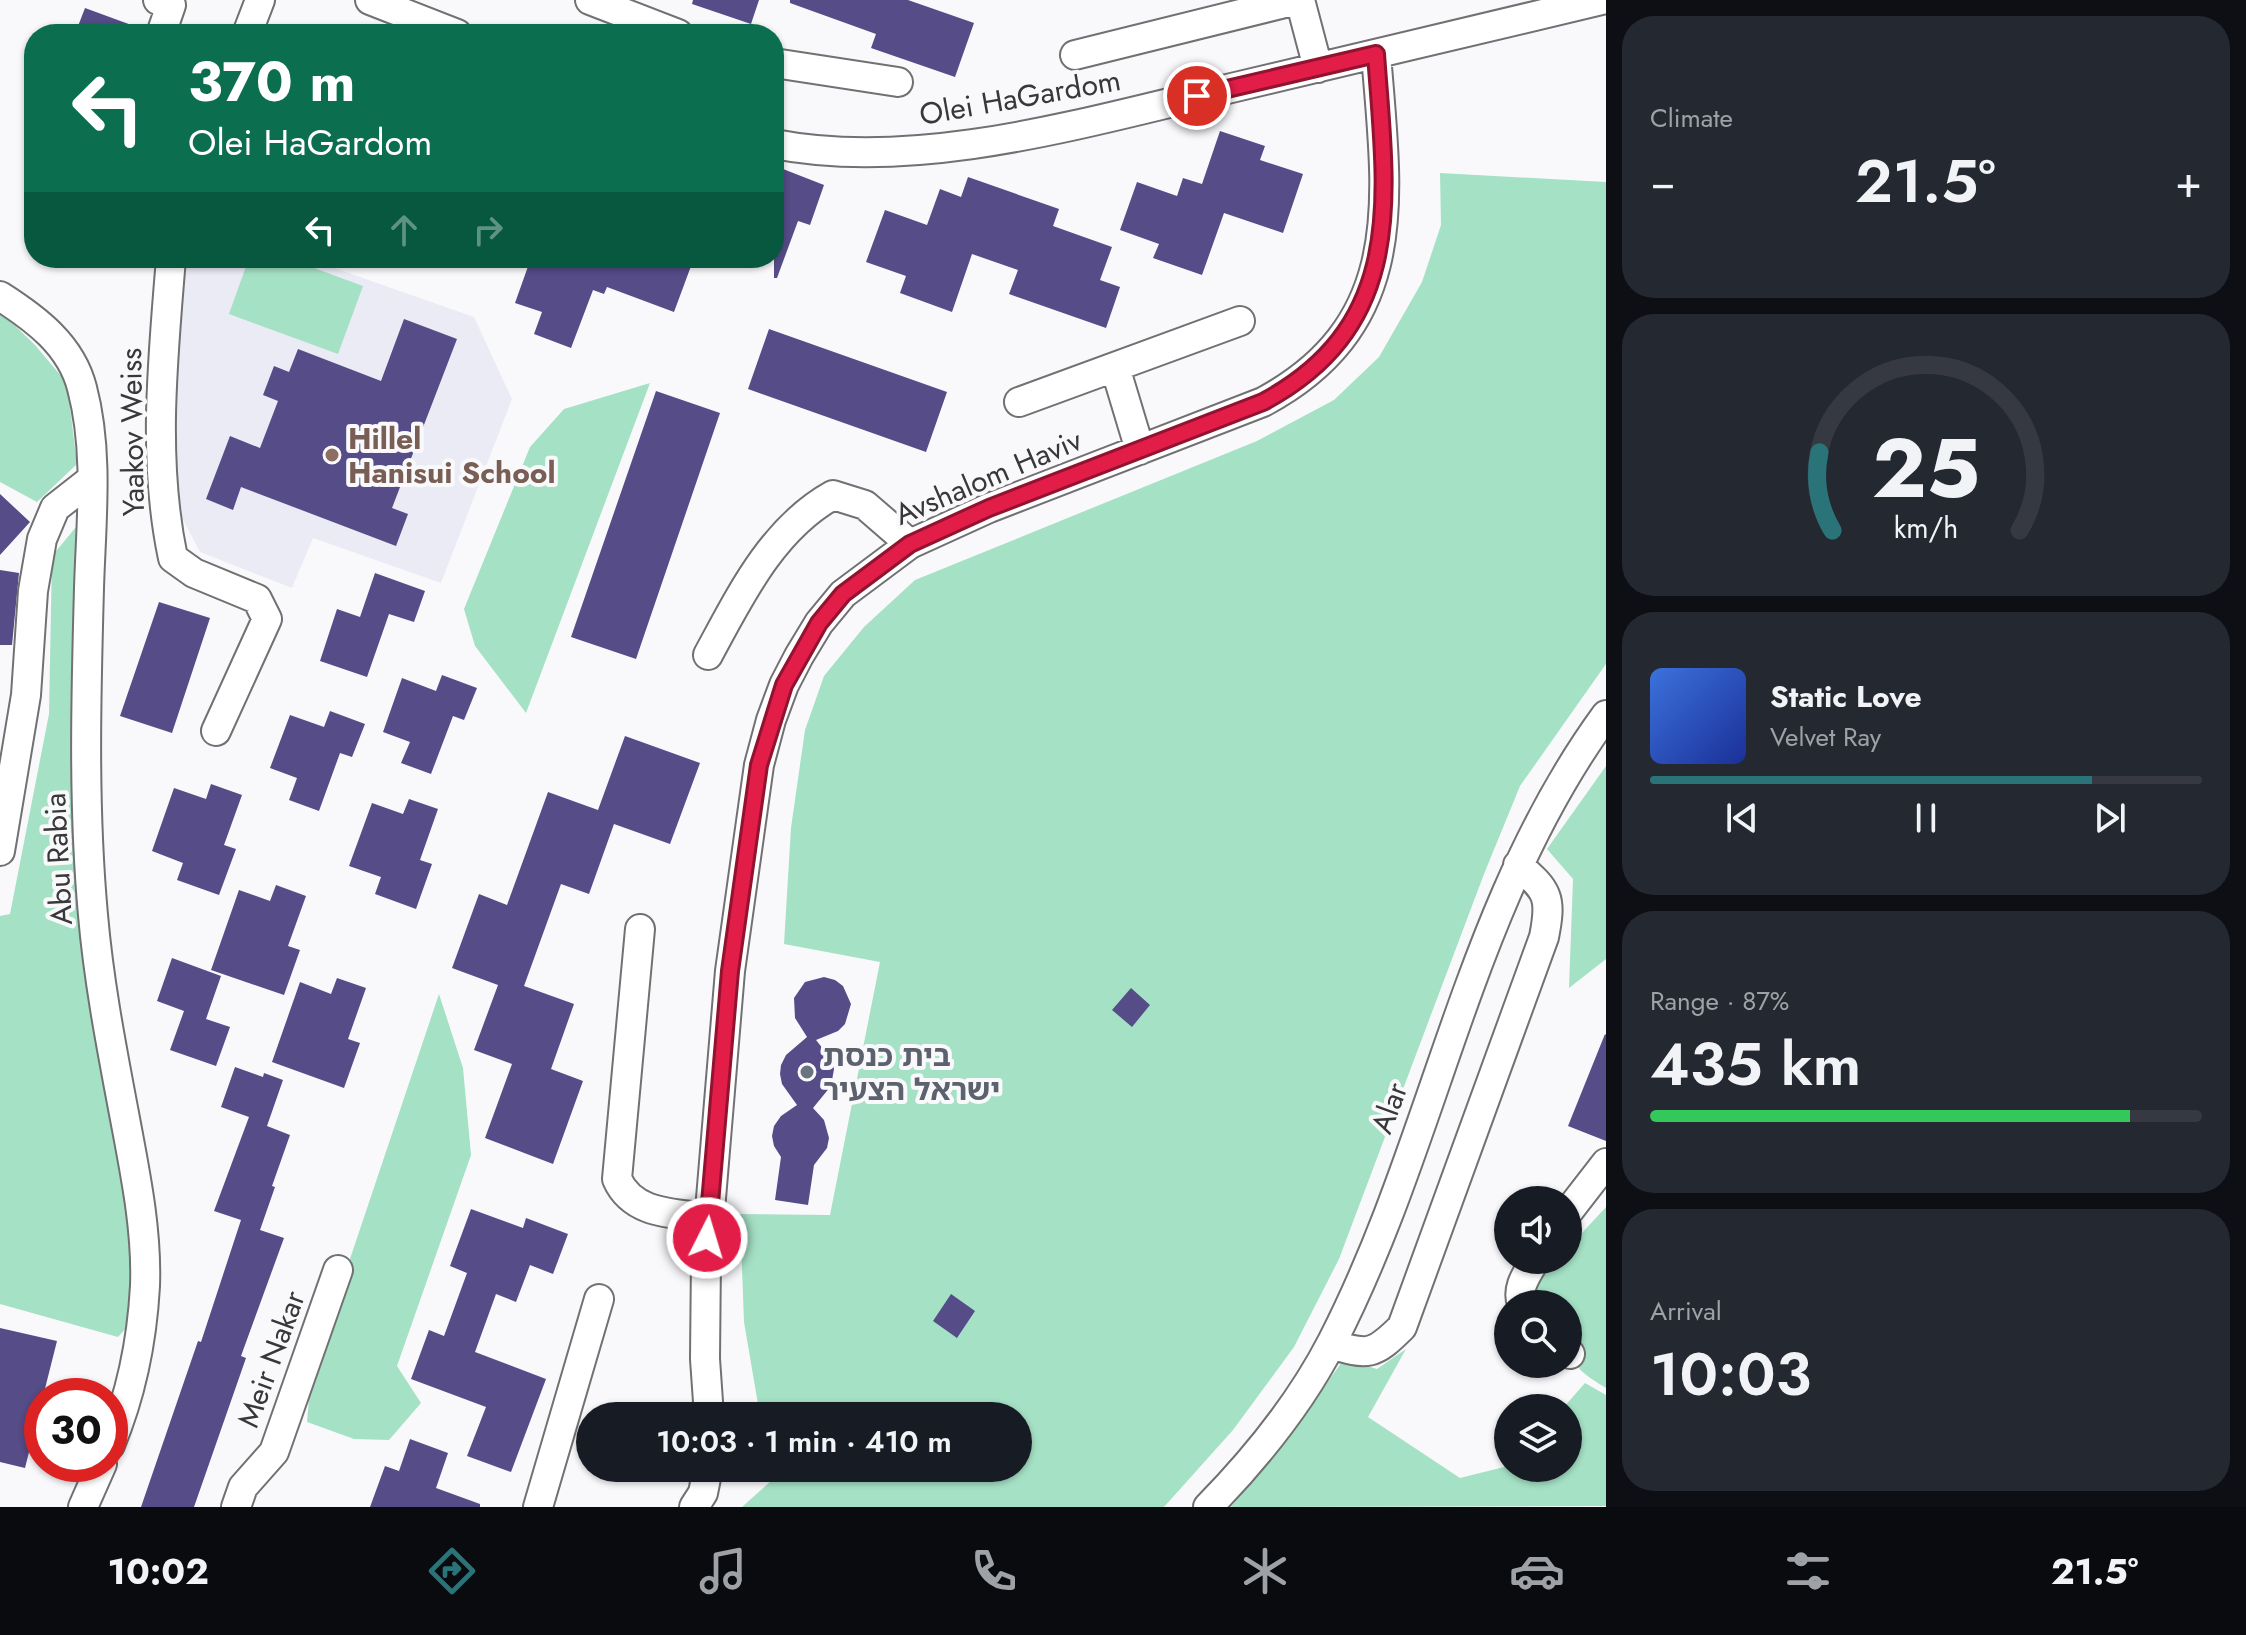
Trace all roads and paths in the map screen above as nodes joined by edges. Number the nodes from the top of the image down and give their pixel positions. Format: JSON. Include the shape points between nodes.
{"nodes":[{"id":1,"x":158,"y":0,"type":"edge"},
{"id":2,"x":260,"y":0,"type":"edge"},
{"id":3,"x":370,"y":0,"type":"edge"},
{"id":4,"x":590,"y":0,"type":"edge"},
{"id":5,"x":1298,"y":0,"type":"edge"},
{"id":6,"x":1602,"y":0,"type":"edge"},
{"id":7,"x":164,"y":24,"type":"edge"},
{"id":8,"x":251,"y":24,"type":"edge"},
{"id":9,"x":431,"y":24,"type":"edge"},
{"id":10,"x":652,"y":24,"type":"edge"},
{"id":11,"x":1376,"y":54,"type":"junction"},
{"id":12,"x":1075,"y":55,"type":"dead end"},
{"id":13,"x":784,"y":65,"type":"edge"},
{"id":14,"x":1318,"y":68,"type":"junction"},
{"id":15,"x":898,"y":82,"type":"dead end"},
{"id":16,"x":784,"y":146,"type":"edge"},
{"id":17,"x":170,"y":268,"type":"edge"},
{"id":18,"x":0,"y":296,"type":"edge"},
{"id":19,"x":1240,"y":321,"type":"dead end"},
{"id":20,"x":1115,"y":367,"type":"junction"},
{"id":21,"x":1019,"y":402,"type":"dead end"},
{"id":22,"x":1140,"y":450,"type":"junction"},
{"id":23,"x":92,"y":479,"type":"junction"},
{"id":24,"x":910,"y":544,"type":"junction"},
{"id":25,"x":708,"y":655,"type":"dead end"},
{"id":26,"x":1606,"y":715,"type":"edge"},
{"id":27,"x":216,"y":731,"type":"dead end"},
{"id":28,"x":0,"y":851,"type":"edge"},
{"id":29,"x":1518,"y":865,"type":"junction"},
{"id":30,"x":640,"y":929,"type":"dead end"},
{"id":31,"x":1606,"y":1163,"type":"edge"},
{"id":32,"x":1582,"y":1194,"type":"edge"},
{"id":33,"x":708,"y":1218,"type":"junction"},
{"id":34,"x":338,"y":1270,"type":"dead end"},
{"id":35,"x":599,"y":1299,"type":"dead end"},
{"id":36,"x":1331,"y":1344,"type":"junction"},
{"id":37,"x":128,"y":1393,"type":"edge"},
{"id":38,"x":708,"y":1402,"type":"edge"},
{"id":39,"x":94,"y":1482,"type":"edge"},
{"id":40,"x":705,"y":1482,"type":"edge"},
{"id":41,"x":83,"y":1507,"type":"edge"},
{"id":42,"x":236,"y":1507,"type":"edge"},
{"id":43,"x":538,"y":1507,"type":"edge"},
{"id":44,"x":694,"y":1507,"type":"edge"},
{"id":45,"x":1208,"y":1507,"type":"edge"}],
"edges":[{"from":1,"to":7,"type":"street","via":[[171,5]]},
{"from":2,"to":8,"type":"street"},
{"from":3,"to":9,"type":"street"},
{"from":4,"to":10,"type":"street"},
{"from":5,"to":12,"type":"street"},
{"from":5,"to":14,"type":"street"},
{"from":6,"to":11,"type":"street","name":"Olei HaGardom"},
{"from":11,"to":14,"type":"street","name":"Olei HaGardom"},
{"from":11,"to":22,"type":"street","name":"Avshalom Haviv","via":[[1385,175],[1383,229],[1354,321],[1328,355],[1290,388]]},
{"from":13,"to":15,"type":"street"},
{"from":14,"to":16,"type":"street","name":"Olei HaGardom","via":[[1107,118],[914,152],[826,153]]},
{"from":17,"to":27,"type":"street","name":"Yaakov Weiss","via":[[161,381],[163,513],[173,558],[194,573],[257,599],[267,619]]},
{"from":18,"to":23,"type":"street","name":"Abu Rabia","via":[[34,317],[74,365],[87,413]]},
{"from":19,"to":20,"type":"street"},
{"from":20,"to":21,"type":"street"},
{"from":20,"to":22,"type":"street"},
{"from":22,"to":24,"type":"street","name":"Avshalom Haviv"},
{"from":23,"to":28,"type":"street","via":[[55,508],[42,539],[26,695]]},
{"from":23,"to":37,"type":"street","name":"Abu Rabia","via":[[87,828],[108,1030],[137,1186],[145,1286]]},
{"from":24,"to":25,"type":"street","via":[[865,505],[833,495],[808,509],[777,539]]},
{"from":24,"to":33,"type":"street","name":"Avshalom Haviv","via":[[843,594],[819,623],[771,720],[759,765],[730,971]]},
{"from":26,"to":29,"type":"street","name":"Alar","via":[[1551,799]]},
{"from":29,"to":36,"type":"street","name":"Alar","via":[[1386,1215]]},
{"from":29,"to":36,"type":"street","via":[[1541,884],[1550,908],[1544,937],[1402,1327],[1381,1348],[1361,1354]]},
{"from":30,"to":33,"type":"street","via":[[617,1179],[624,1195],[650,1209]]},
{"from":31,"to":32,"type":"street"},
{"from":33,"to":38,"type":"street","name":"Avshalom Haviv"},
{"from":34,"to":42,"type":"street","name":"Meir Nakar","via":[[274,1452],[243,1487]]},
{"from":35,"to":43,"type":"street"},
{"from":36,"to":45,"type":"street","name":"Alar","via":[[1289,1409]]},
{"from":39,"to":41,"type":"street"},
{"from":40,"to":44,"type":"street"}]}
